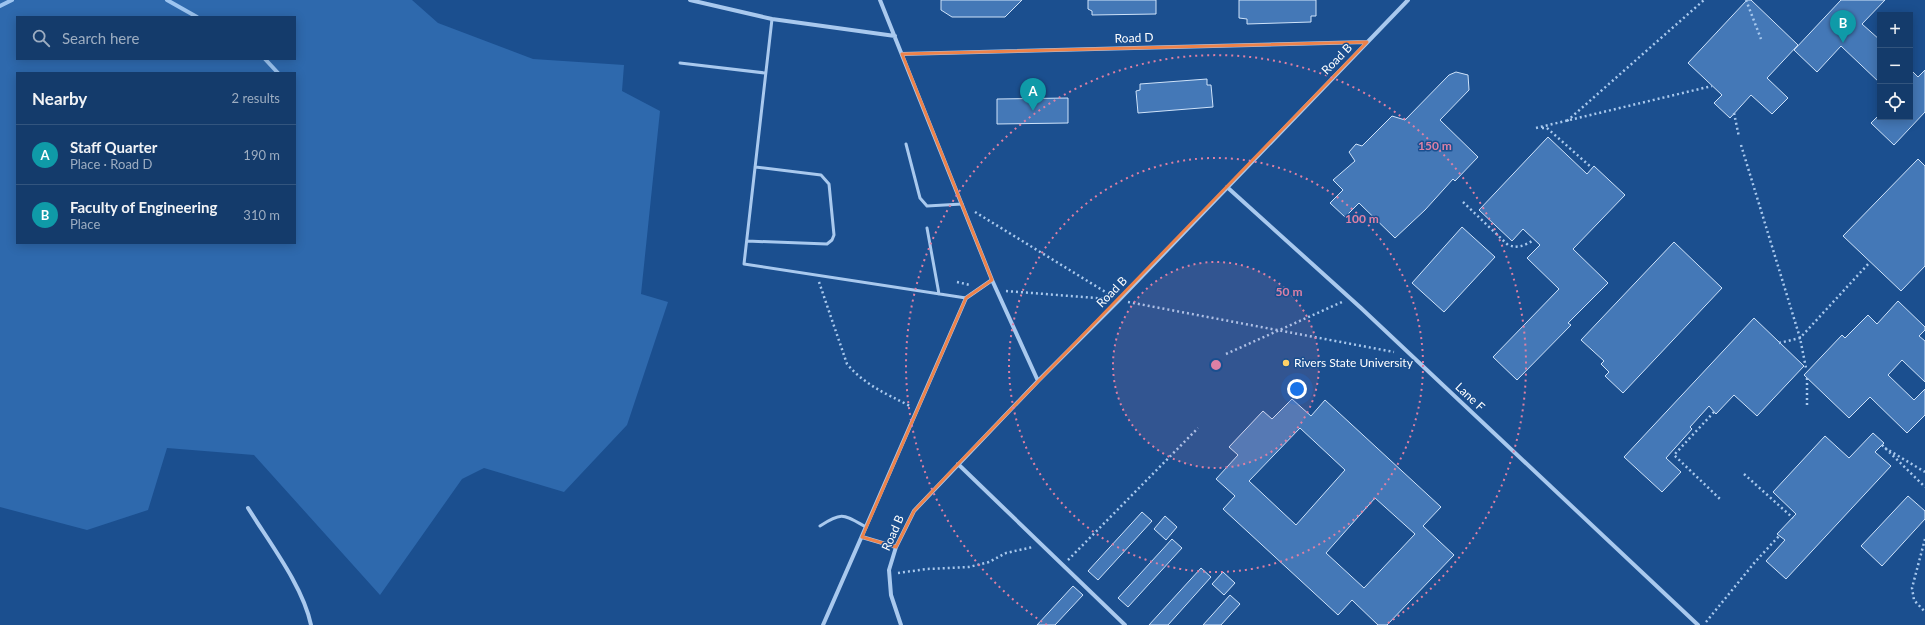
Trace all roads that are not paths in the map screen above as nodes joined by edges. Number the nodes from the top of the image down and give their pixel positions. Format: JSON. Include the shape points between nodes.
{"nodes":[{"id":1,"x":690,"y":0,"type":"edge"},
{"id":2,"x":880,"y":0,"type":"edge"},
{"id":3,"x":1408,"y":0,"type":"edge"},
{"id":4,"x":772,"y":19,"type":"junction"},
{"id":5,"x":895,"y":36,"type":"junction"},
{"id":6,"x":1368,"y":42,"type":"junction"},
{"id":7,"x":902,"y":54,"type":"junction"},
{"id":8,"x":680,"y":64,"type":"dead end"},
{"id":9,"x":765,"y":73,"type":"junction"},
{"id":10,"x":906,"y":144,"type":"dead end"},
{"id":11,"x":755,"y":167,"type":"junction"},
{"id":12,"x":1227,"y":187,"type":"junction"},
{"id":13,"x":962,"y":204,"type":"junction"},
{"id":14,"x":927,"y":228,"type":"dead end"},
{"id":15,"x":747,"y":242,"type":"junction"},
{"id":16,"x":992,"y":280,"type":"junction"},
{"id":17,"x":939,"y":294,"type":"junction"},
{"id":18,"x":966,"y":298,"type":"junction"},
{"id":19,"x":1038,"y":381,"type":"junction"},
{"id":20,"x":958,"y":464,"type":"junction"},
{"id":21,"x":248,"y":508,"type":"dead end"},
{"id":22,"x":820,"y":526,"type":"dead end"},
{"id":23,"x":866,"y":528,"type":"junction"},
{"id":24,"x":862,"y":537,"type":"junction"},
{"id":25,"x":896,"y":547,"type":"junction"},
{"id":26,"x":310,"y":625,"type":"edge"},
{"id":27,"x":823,"y":625,"type":"edge"},
{"id":28,"x":901,"y":625,"type":"edge"},
{"id":29,"x":1125,"y":625,"type":"edge"},
{"id":30,"x":1698,"y":625,"type":"edge"}],
"edges":[{"from":1,"to":4,"type":"street"},
{"from":2,"to":5,"type":"street"},
{"from":3,"to":6,"type":"street","name":"Road B"},
{"from":4,"to":5,"type":"street"},
{"from":4,"to":9,"type":"lane"},
{"from":5,"to":7,"type":"street"},
{"from":6,"to":7,"type":"street","name":"Road D"},
{"from":6,"to":12,"type":"street","name":"Road B"},
{"from":7,"to":13,"type":"street"},
{"from":8,"to":9,"type":"lane"},
{"from":9,"to":11,"type":"lane"},
{"from":10,"to":13,"type":"lane","via":[[923,203],[927,206]]},
{"from":11,"to":15,"type":"lane"},
{"from":11,"to":15,"type":"lane","via":[[821,175],[829,184],[834,235],[826,244]]},
{"from":12,"to":19,"type":"street","name":"Road B"},
{"from":12,"to":30,"type":"street","name":"Lane F"},
{"from":13,"to":16,"type":"street"},
{"from":14,"to":17,"type":"lane"},
{"from":15,"to":17,"type":"lane","via":[[744,264]]},
{"from":16,"to":18,"type":"street"},
{"from":16,"to":19,"type":"street"},
{"from":17,"to":18,"type":"lane"},
{"from":18,"to":23,"type":"street"},
{"from":19,"to":20,"type":"street","name":"Road B"},
{"from":20,"to":25,"type":"street","name":"Road B","via":[[914,511]]},
{"from":20,"to":29,"type":"street"},
{"from":21,"to":26,"type":"street","via":[[290,576]]},
{"from":22,"to":23,"type":"lane","via":[[836,516],[845,516]]},
{"from":23,"to":24,"type":"street"},
{"from":24,"to":25,"type":"street"},
{"from":24,"to":27,"type":"street"},
{"from":25,"to":28,"type":"street","name":"Road B","via":[[890,574],[891,595]]}]}
